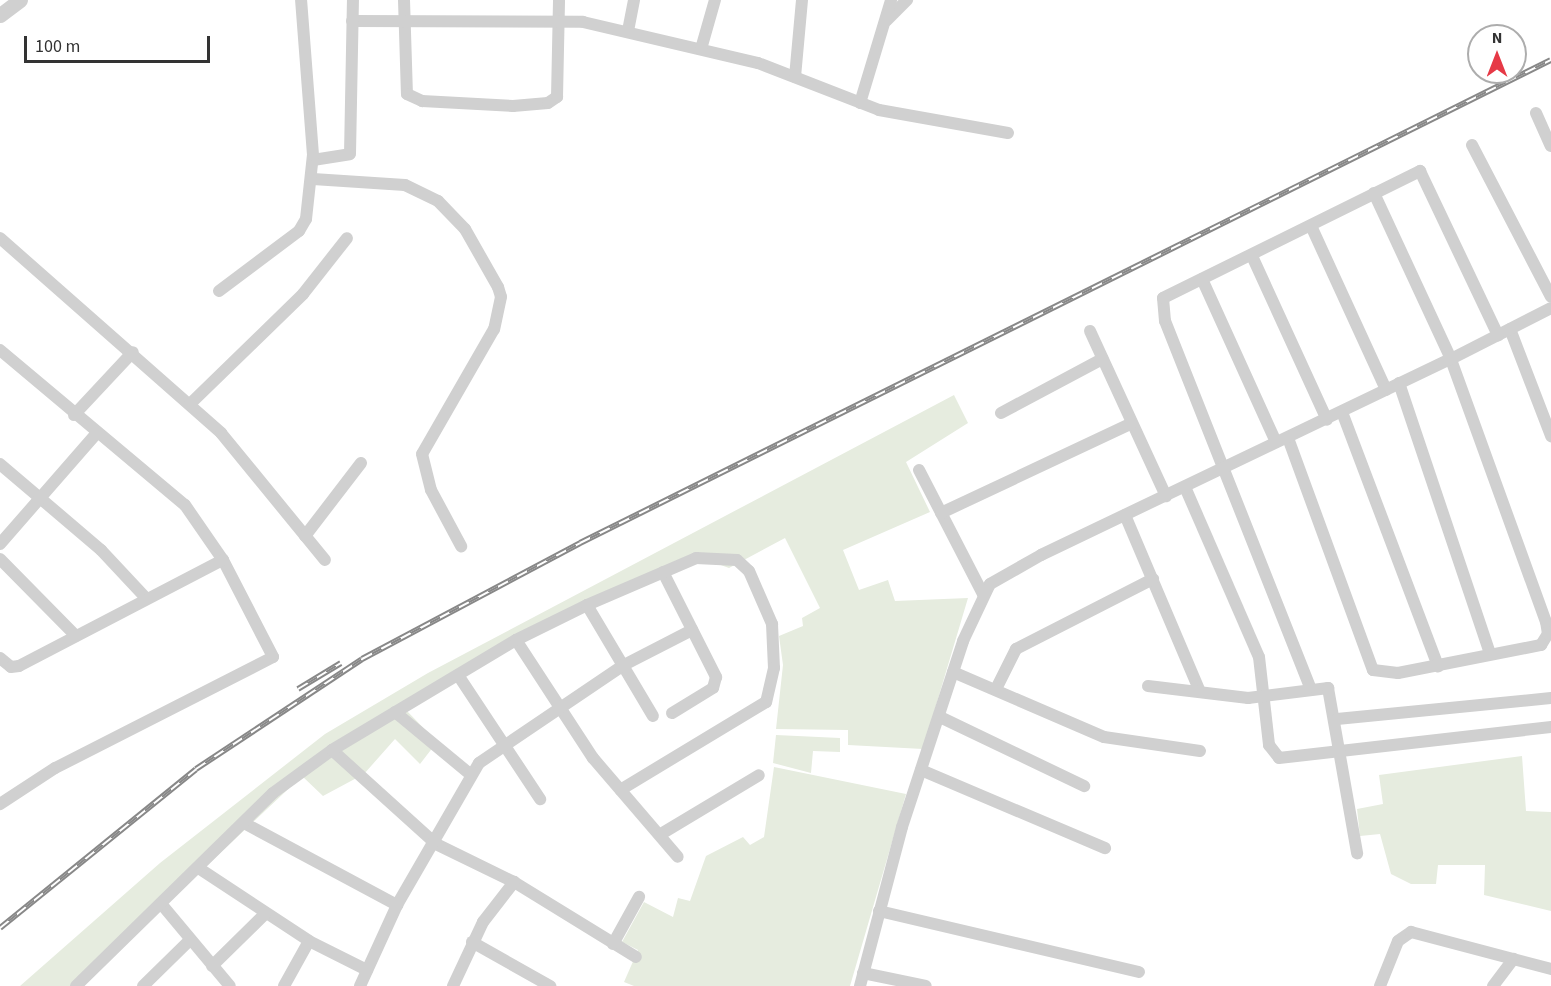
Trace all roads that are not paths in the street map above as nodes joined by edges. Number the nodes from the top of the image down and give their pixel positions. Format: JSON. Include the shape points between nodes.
{"nodes":[{"id":1,"x":20,"y":0,"type":"edge"},
{"id":2,"x":301,"y":0,"type":"edge"},
{"id":3,"x":353,"y":0,"type":"edge"},
{"id":4,"x":404,"y":0,"type":"edge"},
{"id":5,"x":560,"y":0,"type":"edge"},
{"id":6,"x":634,"y":0,"type":"edge"},
{"id":7,"x":715,"y":0,"type":"edge"},
{"id":8,"x":802,"y":0,"type":"edge"},
{"id":9,"x":891,"y":0,"type":"edge"},
{"id":10,"x":907,"y":0,"type":"edge"},
{"id":11,"x":0,"y":15,"type":"edge"},
{"id":12,"x":352,"y":21,"type":"junction"},
{"id":13,"x":560,"y":21,"type":"junction"},
{"id":14,"x":402,"y":22,"type":"junction"},
{"id":15,"x":885,"y":22,"type":"junction"},
{"id":16,"x":628,"y":31,"type":"junction"},
{"id":17,"x":701,"y":49,"type":"junction"},
{"id":18,"x":795,"y":77,"type":"junction"},
{"id":19,"x":860,"y":103,"type":"junction"},
{"id":20,"x":1536,"y":113,"type":"dead end"},
{"id":21,"x":1008,"y":134,"type":"dead end"},
{"id":22,"x":1472,"y":145,"type":"dead end"},
{"id":23,"x":1551,"y":146,"type":"edge"},
{"id":24,"x":313,"y":160,"type":"junction"},
{"id":25,"x":313,"y":179,"type":"junction"},
{"id":26,"x":1374,"y":193,"type":"junction"},
{"id":27,"x":1312,"y":228,"type":"junction"},
{"id":28,"x":0,"y":238,"type":"edge"},
{"id":29,"x":347,"y":238,"type":"dead end"},
{"id":30,"x":1252,"y":256,"type":"junction"},
{"id":31,"x":1202,"y":279,"type":"junction"},
{"id":32,"x":219,"y":291,"type":"dead end"},
{"id":33,"x":1551,"y":297,"type":"edge"},
{"id":34,"x":1551,"y":308,"type":"edge"},
{"id":35,"x":1510,"y":329,"type":"junction"},
{"id":36,"x":1090,"y":331,"type":"dead end"},
{"id":37,"x":1498,"y":335,"type":"junction"},
{"id":38,"x":0,"y":350,"type":"edge"},
{"id":39,"x":133,"y":352,"type":"junction"},
{"id":40,"x":1102,"y":359,"type":"junction"},
{"id":41,"x":1451,"y":359,"type":"junction"},
{"id":42,"x":1400,"y":383,"type":"junction"},
{"id":43,"x":1386,"y":390,"type":"junction"},
{"id":44,"x":190,"y":404,"type":"junction"},
{"id":45,"x":1001,"y":412,"type":"dead end"},
{"id":46,"x":1342,"y":412,"type":"junction"},
{"id":47,"x":74,"y":415,"type":"junction"},
{"id":48,"x":1327,"y":420,"type":"junction"},
{"id":49,"x":1130,"y":424,"type":"junction"},
{"id":50,"x":96,"y":434,"type":"junction"},
{"id":51,"x":1551,"y":436,"type":"edge"},
{"id":52,"x":1282,"y":440,"type":"junction"},
{"id":53,"x":361,"y":463,"type":"dead end"},
{"id":54,"x":0,"y":464,"type":"edge"},
{"id":55,"x":1225,"y":467,"type":"junction"},
{"id":56,"x":919,"y":470,"type":"dead end"},
{"id":57,"x":1185,"y":487,"type":"junction"},
{"id":58,"x":38,"y":495,"type":"junction"},
{"id":59,"x":1166,"y":496,"type":"junction"},
{"id":60,"x":941,"y":513,"type":"junction"},
{"id":61,"x":1125,"y":515,"type":"junction"},
{"id":62,"x":305,"y":536,"type":"junction"},
{"id":63,"x":0,"y":544,"type":"edge"},
{"id":64,"x":461,"y":546,"type":"dead end"},
{"id":65,"x":0,"y":559,"type":"edge"},
{"id":66,"x":223,"y":560,"type":"junction"},
{"id":67,"x":325,"y":560,"type":"dead end"},
{"id":68,"x":663,"y":572,"type":"junction"},
{"id":69,"x":1153,"y":579,"type":"junction"},
{"id":70,"x":982,"y":594,"type":"junction"},
{"id":71,"x":146,"y":597,"type":"junction"},
{"id":72,"x":588,"y":604,"type":"junction"},
{"id":73,"x":1548,"y":621,"type":"edge"},
{"id":74,"x":692,"y":630,"type":"junction"},
{"id":75,"x":76,"y":636,"type":"junction"},
{"id":76,"x":516,"y":640,"type":"junction"},
{"id":77,"x":1490,"y":654,"type":"junction"},
{"id":78,"x":0,"y":658,"type":"edge"},
{"id":79,"x":622,"y":666,"type":"junction"},
{"id":80,"x":1438,"y":666,"type":"junction"},
{"id":81,"x":953,"y":672,"type":"junction"},
{"id":82,"x":458,"y":675,"type":"junction"},
{"id":83,"x":1148,"y":686,"type":"dead end"},
{"id":84,"x":1310,"y":687,"type":"junction"},
{"id":85,"x":996,"y":690,"type":"junction"},
{"id":86,"x":1200,"y":692,"type":"junction"},
{"id":87,"x":1268,"y":695,"type":"junction"},
{"id":88,"x":1551,"y":698,"type":"edge"},
{"id":89,"x":560,"y":707,"type":"junction"},
{"id":90,"x":395,"y":712,"type":"junction"},
{"id":91,"x":672,"y":713,"type":"dead end"},
{"id":92,"x":653,"y":716,"type":"dead end"},
{"id":93,"x":940,"y":717,"type":"junction"},
{"id":94,"x":1337,"y":719,"type":"junction"},
{"id":95,"x":1551,"y":727,"type":"edge"},
{"id":96,"x":503,"y":745,"type":"junction"},
{"id":97,"x":332,"y":750,"type":"junction"},
{"id":98,"x":1200,"y":751,"type":"dead end"},
{"id":99,"x":1340,"y":751,"type":"junction"},
{"id":100,"x":921,"y":770,"type":"junction"},
{"id":101,"x":470,"y":774,"type":"junction"},
{"id":102,"x":759,"y":775,"type":"dead end"},
{"id":103,"x":1084,"y":786,"type":"dead end"},
{"id":104,"x":620,"y":790,"type":"junction"},
{"id":105,"x":540,"y":799,"type":"dead end"},
{"id":106,"x":0,"y":804,"type":"edge"},
{"id":107,"x":244,"y":823,"type":"junction"},
{"id":108,"x":661,"y":834,"type":"junction"},
{"id":109,"x":436,"y":844,"type":"junction"},
{"id":110,"x":1105,"y":848,"type":"dead end"},
{"id":111,"x":1357,"y":854,"type":"dead end"},
{"id":112,"x":678,"y":857,"type":"dead end"},
{"id":113,"x":200,"y":869,"type":"junction"},
{"id":114,"x":514,"y":882,"type":"junction"},
{"id":115,"x":639,"y":897,"type":"dead end"},
{"id":116,"x":397,"y":905,"type":"junction"},
{"id":117,"x":163,"y":906,"type":"junction"},
{"id":118,"x":879,"y":911,"type":"junction"},
{"id":119,"x":265,"y":914,"type":"junction"},
{"id":120,"x":190,"y":940,"type":"junction"},
{"id":121,"x":309,"y":941,"type":"junction"},
{"id":122,"x":472,"y":942,"type":"junction"},
{"id":123,"x":614,"y":944,"type":"junction"},
{"id":124,"x":636,"y":957,"type":"dead end"},
{"id":125,"x":1513,"y":959,"type":"junction"},
{"id":126,"x":212,"y":966,"type":"junction"},
{"id":127,"x":1551,"y":969,"type":"edge"},
{"id":128,"x":368,"y":970,"type":"junction"},
{"id":129,"x":1139,"y":972,"type":"dead end"},
{"id":130,"x":863,"y":973,"type":"junction"},
{"id":131,"x":228,"y":985,"type":"edge"},
{"id":132,"x":77,"y":986,"type":"edge"},
{"id":133,"x":143,"y":986,"type":"edge"},
{"id":134,"x":284,"y":986,"type":"edge"},
{"id":135,"x":360,"y":986,"type":"edge"},
{"id":136,"x":453,"y":986,"type":"edge"},
{"id":137,"x":550,"y":986,"type":"edge"},
{"id":138,"x":860,"y":986,"type":"edge"},
{"id":139,"x":926,"y":986,"type":"edge"},
{"id":140,"x":1380,"y":986,"type":"edge"},
{"id":141,"x":1494,"y":986,"type":"edge"}],
"edges":[{"from":1,"to":11,"type":"street"},
{"from":2,"to":24,"type":"street"},
{"from":3,"to":12,"type":"street"},
{"from":4,"to":14,"type":"street"},
{"from":5,"to":13,"type":"street"},
{"from":6,"to":16,"type":"street"},
{"from":7,"to":17,"type":"street"},
{"from":8,"to":18,"type":"street"},
{"from":9,"to":15,"type":"street"},
{"from":10,"to":15,"type":"street"},
{"from":12,"to":14,"type":"street"},
{"from":12,"to":24,"type":"street","via":[[350,154]]},
{"from":13,"to":14,"type":"street"},
{"from":13,"to":14,"type":"street","via":[[557,97],[548,103],[513,106],[422,101],[407,94]]},
{"from":13,"to":16,"type":"street"},
{"from":15,"to":19,"type":"street"},
{"from":16,"to":17,"type":"street"},
{"from":17,"to":18,"type":"street"},
{"from":18,"to":19,"type":"street"},
{"from":19,"to":21,"type":"street"},
{"from":20,"to":23,"type":"street"},
{"from":22,"to":33,"type":"street"},
{"from":24,"to":25,"type":"street"},
{"from":25,"to":32,"type":"street","via":[[299,231]]},
{"from":25,"to":64,"type":"street","via":[[405,185],[438,201],[465,229],[498,287],[501,297],[494,329],[422,454],[432,490]]},
{"from":26,"to":27,"type":"street"},
{"from":26,"to":37,"type":"street","via":[[1420,171]]},
{"from":26,"to":41,"type":"street"},
{"from":27,"to":30,"type":"street"},
{"from":27,"to":43,"type":"street"},
{"from":28,"to":39,"type":"street"},
{"from":29,"to":44,"type":"street","via":[[303,294]]},
{"from":30,"to":31,"type":"street"},
{"from":30,"to":48,"type":"street"},
{"from":31,"to":52,"type":"street"},
{"from":31,"to":55,"type":"street","via":[[1163,298],[1161,310]]},
{"from":34,"to":35,"type":"street"},
{"from":35,"to":37,"type":"street"},
{"from":35,"to":51,"type":"street"},
{"from":36,"to":40,"type":"street"},
{"from":37,"to":41,"type":"street"},
{"from":38,"to":47,"type":"street"},
{"from":39,"to":44,"type":"street"},
{"from":39,"to":47,"type":"street"},
{"from":40,"to":45,"type":"street"},
{"from":40,"to":49,"type":"street"},
{"from":41,"to":42,"type":"street"},
{"from":41,"to":73,"type":"street"},
{"from":42,"to":43,"type":"street"},
{"from":42,"to":77,"type":"street","via":[[1467,571]]},
{"from":43,"to":46,"type":"street"},
{"from":44,"to":62,"type":"street"},
{"from":46,"to":48,"type":"street"},
{"from":46,"to":80,"type":"street"},
{"from":47,"to":50,"type":"street"},
{"from":48,"to":52,"type":"street"},
{"from":49,"to":59,"type":"street"},
{"from":49,"to":60,"type":"street"},
{"from":50,"to":58,"type":"street"},
{"from":50,"to":66,"type":"street","via":[[185,504]]},
{"from":52,"to":55,"type":"street"},
{"from":52,"to":80,"type":"street","via":[[1372,670],[1398,673]]},
{"from":53,"to":62,"type":"street"},
{"from":54,"to":58,"type":"street"},
{"from":55,"to":57,"type":"street"},
{"from":55,"to":84,"type":"street"},
{"from":56,"to":60,"type":"street"},
{"from":57,"to":59,"type":"street"},
{"from":57,"to":87,"type":"street","via":[[1259,657]]},
{"from":58,"to":63,"type":"street"},
{"from":58,"to":71,"type":"street"},
{"from":59,"to":61,"type":"street"},
{"from":60,"to":70,"type":"street"},
{"from":61,"to":69,"type":"street"},
{"from":61,"to":70,"type":"street","via":[[1005,573]]},
{"from":62,"to":67,"type":"street"},
{"from":65,"to":75,"type":"street"},
{"from":66,"to":71,"type":"street"},
{"from":66,"to":106,"type":"street","via":[[271,646],[272,659],[55,768]]},
{"from":68,"to":72,"type":"street"},
{"from":68,"to":74,"type":"street"},
{"from":68,"to":104,"type":"street","via":[[704,557],[728,556],[744,564],[772,624],[770,689],[759,709]]},
{"from":69,"to":85,"type":"street","via":[[1016,649]]},
{"from":69,"to":86,"type":"street"},
{"from":70,"to":81,"type":"street"},
{"from":71,"to":75,"type":"street"},
{"from":72,"to":76,"type":"street"},
{"from":72,"to":79,"type":"street"},
{"from":73,"to":77,"type":"street","via":[[1548,634],[1541,645]]},
{"from":74,"to":79,"type":"street"},
{"from":74,"to":91,"type":"street","via":[[716,684]]},
{"from":75,"to":78,"type":"street","via":[[15,667]]},
{"from":76,"to":82,"type":"street"},
{"from":76,"to":89,"type":"street"},
{"from":77,"to":80,"type":"street"},
{"from":79,"to":89,"type":"street"},
{"from":79,"to":92,"type":"street"},
{"from":81,"to":85,"type":"street"},
{"from":81,"to":93,"type":"street"},
{"from":82,"to":90,"type":"street"},
{"from":82,"to":96,"type":"street"},
{"from":83,"to":86,"type":"street"},
{"from":84,"to":87,"type":"street"},
{"from":84,"to":94,"type":"street","via":[[1329,688]]},
{"from":85,"to":98,"type":"street","via":[[1104,737]]},
{"from":86,"to":87,"type":"street"},
{"from":87,"to":99,"type":"street","via":[[1274,755],[1284,759]]},
{"from":88,"to":94,"type":"street"},
{"from":89,"to":96,"type":"street"},
{"from":89,"to":104,"type":"street"},
{"from":90,"to":97,"type":"street"},
{"from":90,"to":101,"type":"street"},
{"from":93,"to":100,"type":"street"},
{"from":93,"to":103,"type":"street"},
{"from":94,"to":99,"type":"street"},
{"from":95,"to":99,"type":"street"},
{"from":96,"to":101,"type":"street"},
{"from":96,"to":105,"type":"street"},
{"from":97,"to":107,"type":"street"},
{"from":97,"to":109,"type":"street"},
{"from":99,"to":111,"type":"street"},
{"from":100,"to":110,"type":"street"},
{"from":100,"to":118,"type":"street"},
{"from":101,"to":109,"type":"street"},
{"from":102,"to":108,"type":"street"},
{"from":104,"to":108,"type":"street"},
{"from":107,"to":113,"type":"street"},
{"from":107,"to":116,"type":"street"},
{"from":108,"to":112,"type":"street"},
{"from":109,"to":114,"type":"street"},
{"from":109,"to":116,"type":"street"},
{"from":113,"to":117,"type":"street"},
{"from":113,"to":119,"type":"street"},
{"from":114,"to":122,"type":"street"},
{"from":114,"to":123,"type":"street"},
{"from":115,"to":123,"type":"street"},
{"from":116,"to":128,"type":"street"},
{"from":117,"to":120,"type":"street"},
{"from":117,"to":132,"type":"street"},
{"from":118,"to":129,"type":"street"},
{"from":118,"to":130,"type":"street"},
{"from":119,"to":121,"type":"street"},
{"from":119,"to":126,"type":"street"},
{"from":120,"to":126,"type":"street"},
{"from":120,"to":133,"type":"street"},
{"from":121,"to":128,"type":"street"},
{"from":121,"to":134,"type":"street"},
{"from":122,"to":136,"type":"street"},
{"from":122,"to":137,"type":"street"},
{"from":123,"to":124,"type":"street"},
{"from":125,"to":127,"type":"street"},
{"from":125,"to":140,"type":"street","via":[[1411,932],[1398,941]]},
{"from":125,"to":141,"type":"street"},
{"from":126,"to":131,"type":"street"},
{"from":128,"to":135,"type":"street"},
{"from":130,"to":138,"type":"street"},
{"from":130,"to":139,"type":"street"}]}
